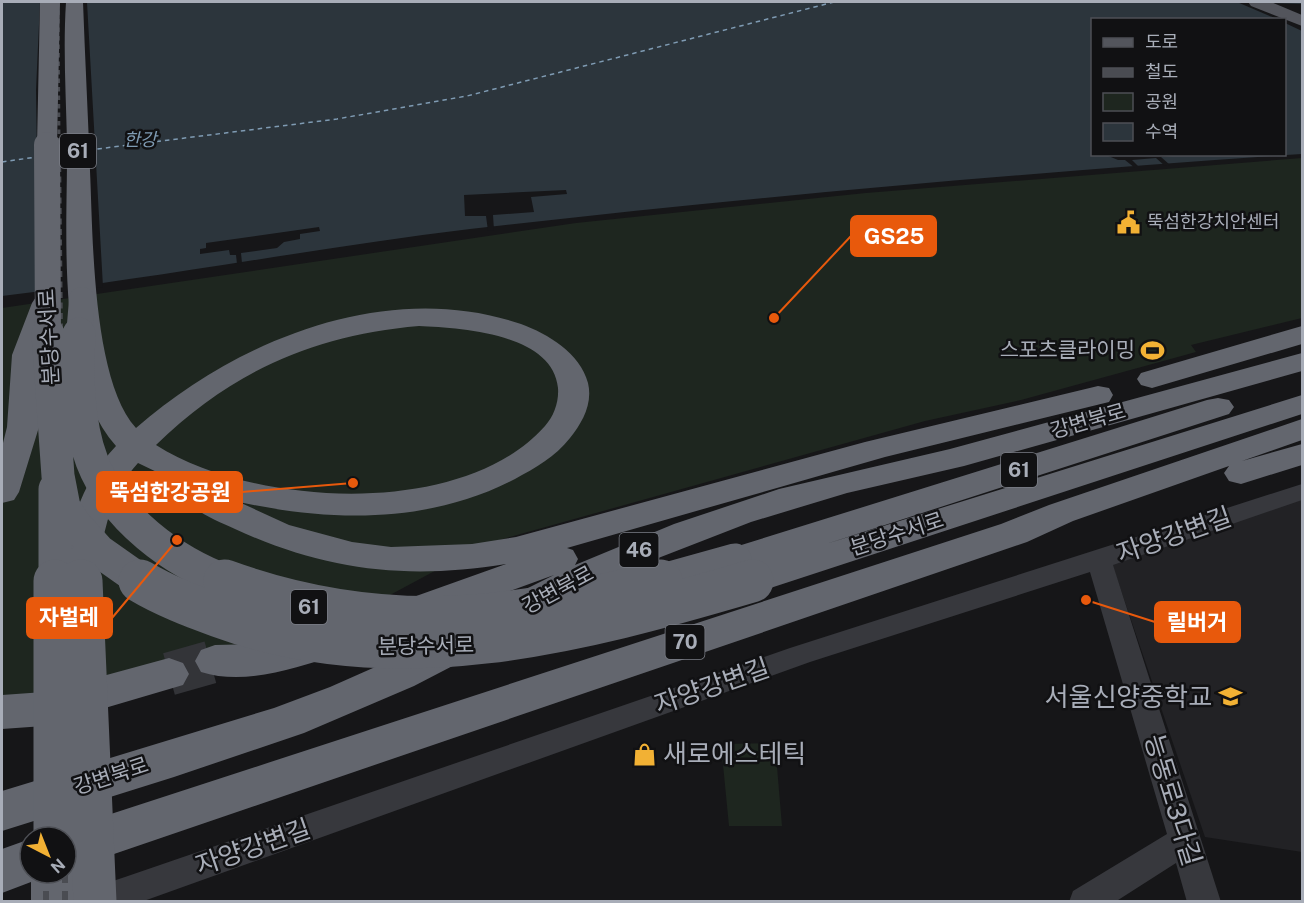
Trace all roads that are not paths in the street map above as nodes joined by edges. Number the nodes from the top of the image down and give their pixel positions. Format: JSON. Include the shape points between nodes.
{"nodes":[{"id":1,"x":50,"y":2,"type":"edge"},
{"id":2,"x":74,"y":2,"type":"edge"},
{"id":3,"x":1257,"y":2,"type":"edge"},
{"id":4,"x":1274,"y":2,"type":"edge"},
{"id":5,"x":1302,"y":14,"type":"edge"},
{"id":6,"x":1302,"y":21,"type":"edge"},
{"id":7,"x":82,"y":300,"type":"junction"},
{"id":8,"x":46,"y":303,"type":"junction"},
{"id":9,"x":1297,"y":344,"type":"edge"},
{"id":10,"x":1302,"y":380,"type":"edge"},
{"id":11,"x":1302,"y":404,"type":"edge"},
{"id":12,"x":1302,"y":429,"type":"edge"},
{"id":13,"x":55,"y":440,"type":"junction"},
{"id":14,"x":919,"y":452,"type":"junction"},
{"id":15,"x":1302,"y":454,"type":"edge"},
{"id":16,"x":156,"y":459,"type":"junction"},
{"id":17,"x":2,"y":492,"type":"edge"},
{"id":18,"x":1302,"y":492,"type":"edge"},
{"id":19,"x":771,"y":504,"type":"junction"},
{"id":20,"x":1014,"y":533,"type":"junction"},
{"id":21,"x":1099,"y":560,"type":"junction"},
{"id":22,"x":743,"y":570,"type":"junction"},
{"id":23,"x":215,"y":661,"type":"tunnel mouth"},
{"id":24,"x":169,"y":674,"type":"tunnel mouth"},
{"id":25,"x":2,"y":712,"type":"edge"},
{"id":26,"x":2,"y":811,"type":"edge"},
{"id":27,"x":55,"y":825,"type":"edge"},
{"id":28,"x":1184,"y":841,"type":"junction"},
{"id":29,"x":78,"y":845,"type":"edge"},
{"id":30,"x":18,"y":865,"type":"edge"},
{"id":31,"x":2,"y":871,"type":"edge"},
{"id":32,"x":55,"y":885,"type":"edge"},
{"id":33,"x":110,"y":897,"type":"edge"},
{"id":34,"x":55,"y":902,"type":"edge"},
{"id":35,"x":1085,"y":902,"type":"edge"},
{"id":36,"x":1204,"y":902,"type":"edge"}],
"edges":[{"from":1,"to":8,"type":"highway","name":"분당수서로","number":"61","bridge":true},
{"from":2,"to":7,"type":"highway","name":"분당수서로","number":"61"},
{"from":3,"to":6,"type":"main road"},
{"from":4,"to":5,"type":"main road"},
{"from":7,"to":16,"type":"highway","bridge":true,"via":[[88,342],[119,429]]},
{"from":7,"to":22,"type":"highway","name":"분당수서로","number":"61","bridge":true,"via":[[78,334],[81,407],[90,457],[99,479],[115,503],[152,539],[176,556],[238,586],[310,608],[352,614],[478,617]]},
{"from":8,"to":13,"type":"highway","name":"분당수서로","number":"61","bridge":true},
{"from":8,"to":17,"type":"highway","via":[[27,355],[22,427]]},
{"from":9,"to":14,"type":"highway","via":[[1098,394]]},
{"from":9,"to":14,"type":"highway","name":"강변북로","number":"46","via":[[952,459]]},
{"from":10,"to":22,"type":"highway","name":"분당수서로","number":"61"},
{"from":11,"to":22,"type":"highway","name":"분당수서로","number":"61"},
{"from":12,"to":20,"type":"highway","number":"70"},
{"from":13,"to":22,"type":"highway","name":"분당수서로","number":"61","bridge":true,"via":[[63,505],[85,536],[107,556],[163,594],[228,621],[280,636],[383,648],[504,643],[638,614]]},
{"from":13,"to":27,"type":"highway","bridge":true},
{"from":14,"to":16,"type":"highway","via":[[516,550],[429,562],[353,556],[283,537],[182,484]]},
{"from":14,"to":19,"type":"highway","name":"강변북로","number":"46"},
{"from":15,"to":20,"type":"highway","via":[[1075,527]]},
{"from":16,"to":33,"type":"highway","bridge":true,"via":[[253,496],[299,502],[375,503],[427,496],[486,480],[532,456],[563,426],[572,405],[574,383],[567,369],[539,343],[496,326],[422,317],[367,322],[315,334],[230,374],[178,408],[117,465],[102,487],[80,563]]},
{"from":18,"to":21,"type":"street","name":"자양강변길"},
{"from":19,"to":23,"type":"highway","via":[[550,561],[302,651],[261,660]]},
{"from":19,"to":26,"type":"highway","name":"강변북로","number":"46","via":[[717,520],[613,561],[433,658],[315,710]]},
{"from":20,"to":29,"type":"highway","number":"70"},
{"from":21,"to":28,"type":"street","name":"능동로3다길"},
{"from":21,"to":33,"type":"street","name":"자양강변길","via":[[800,655]]},
{"from":24,"to":25,"type":"highway","via":[[44,709]]},
{"from":28,"to":35,"type":"street"},
{"from":28,"to":36,"type":"street","name":"능동로3다길"},
{"from":30,"to":31,"type":"highway"},
{"from":32,"to":34,"type":"highway"}]}
